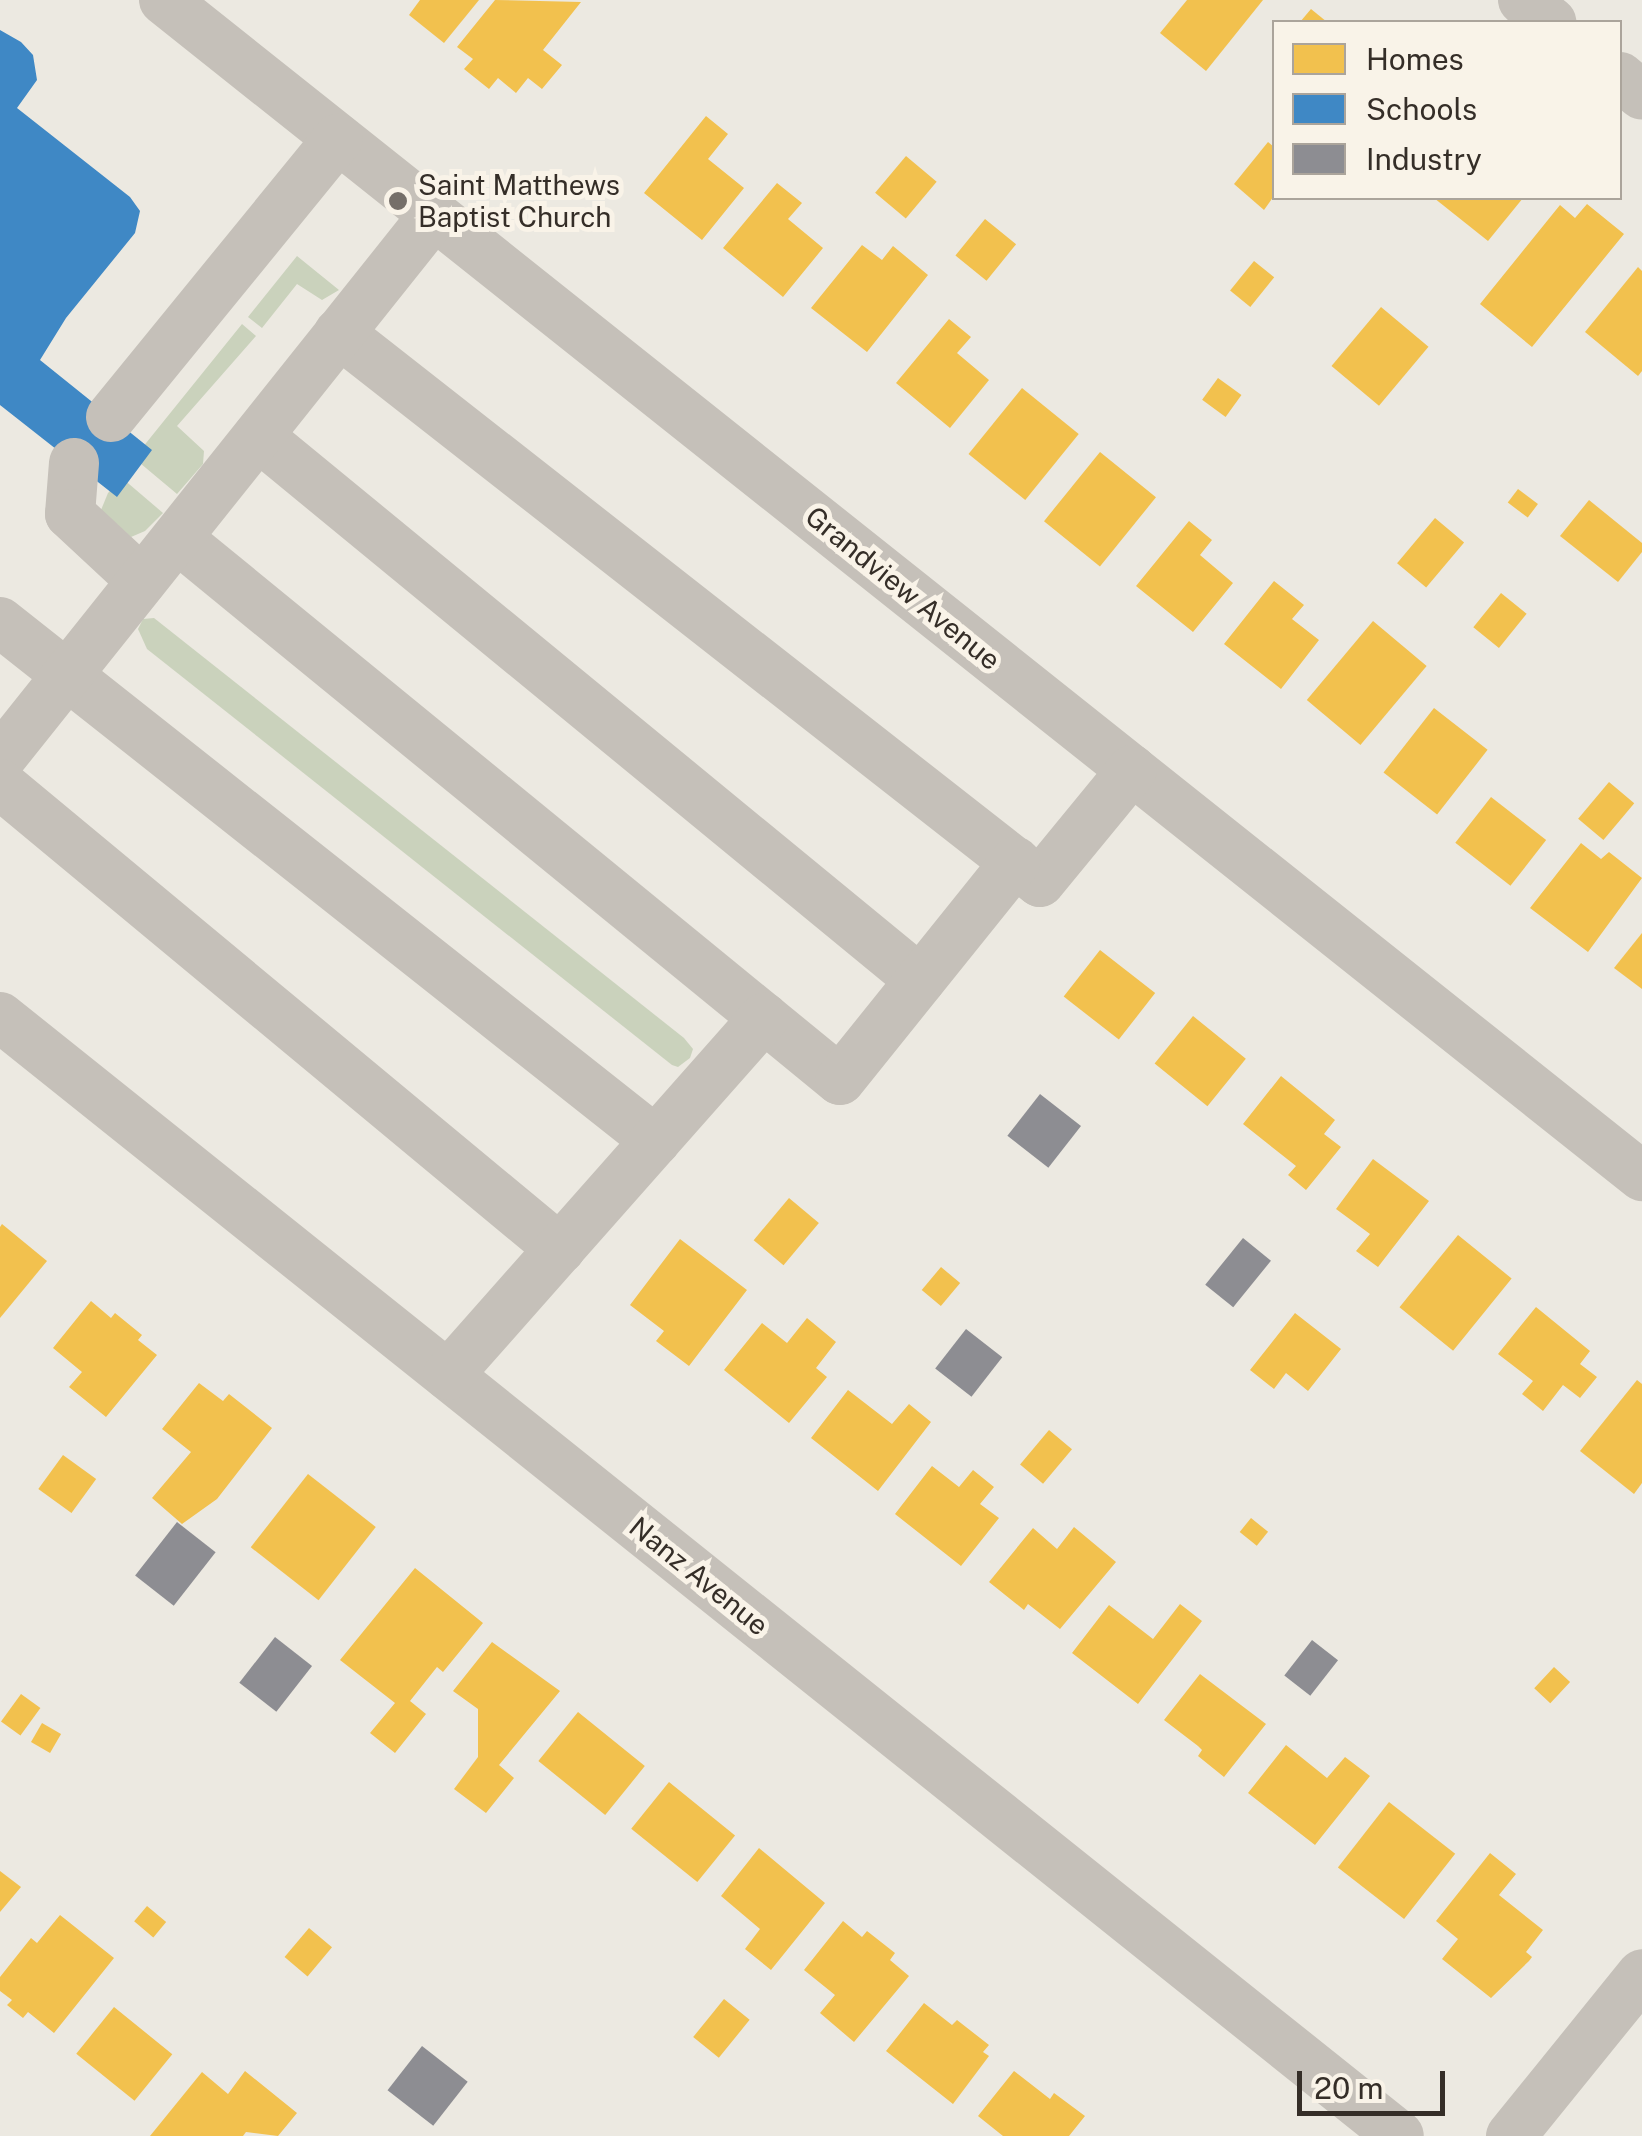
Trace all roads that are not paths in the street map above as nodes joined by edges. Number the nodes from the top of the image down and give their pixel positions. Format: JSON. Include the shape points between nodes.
{"nodes":[{"id":1,"x":164,"y":0,"type":"edge"},
{"id":2,"x":1522,"y":0,"type":"edge"},
{"id":3,"x":1548,"y":20,"type":"edge"},
{"id":4,"x":1622,"y":79,"type":"edge"},
{"id":5,"x":1642,"y":95,"type":"edge"},
{"id":6,"x":338,"y":139,"type":"junction"},
{"id":7,"x":434,"y":214,"type":"junction"},
{"id":8,"x":340,"y":333,"type":"junction"},
{"id":9,"x":111,"y":418,"type":"dead end"},
{"id":10,"x":258,"y":436,"type":"junction"},
{"id":11,"x":74,"y":463,"type":"dead end"},
{"id":12,"x":176,"y":538,"type":"junction"},
{"id":13,"x":142,"y":581,"type":"junction"},
{"id":14,"x":0,"y":622,"type":"edge"},
{"id":15,"x":66,"y":676,"type":"junction"},
{"id":16,"x":0,"y":759,"type":"edge"},
{"id":17,"x":1132,"y":770,"type":"junction"},
{"id":18,"x":0,"y":784,"type":"edge"},
{"id":19,"x":1015,"y":862,"type":"junction"},
{"id":20,"x":920,"y":980,"type":"junction"},
{"id":21,"x":0,"y":1017,"type":"edge"},
{"id":22,"x":764,"y":1018,"type":"junction"},
{"id":23,"x":656,"y":1141,"type":"junction"},
{"id":24,"x":1642,"y":1176,"type":"edge"},
{"id":25,"x":560,"y":1249,"type":"junction"},
{"id":26,"x":448,"y":1375,"type":"junction"},
{"id":27,"x":1642,"y":1974,"type":"edge"},
{"id":28,"x":1399,"y":2136,"type":"edge"},
{"id":29,"x":1511,"y":2136,"type":"edge"}],
"edges":[{"from":1,"to":6,"type":"street","name":"Grandview Avenue"},
{"from":2,"to":3,"type":"street"},
{"from":4,"to":5,"type":"street"},
{"from":6,"to":7,"type":"street","name":"Grandview Avenue"},
{"from":6,"to":9,"type":"street"},
{"from":7,"to":8,"type":"street"},
{"from":7,"to":17,"type":"street","name":"Grandview Avenue"},
{"from":8,"to":10,"type":"street"},
{"from":8,"to":19,"type":"street"},
{"from":10,"to":12,"type":"street"},
{"from":10,"to":20,"type":"street"},
{"from":11,"to":13,"type":"street","via":[[70,514]]},
{"from":12,"to":13,"type":"street"},
{"from":12,"to":22,"type":"street"},
{"from":13,"to":15,"type":"street"},
{"from":14,"to":15,"type":"street"},
{"from":15,"to":16,"type":"street"},
{"from":15,"to":23,"type":"street"},
{"from":17,"to":19,"type":"street","via":[[1040,882]]},
{"from":17,"to":24,"type":"street","name":"Grandview Avenue"},
{"from":18,"to":25,"type":"street"},
{"from":19,"to":20,"type":"street"},
{"from":20,"to":22,"type":"street","via":[[840,1080]]},
{"from":21,"to":26,"type":"street","name":"Nanz Avenue"},
{"from":22,"to":23,"type":"street"},
{"from":23,"to":25,"type":"street"},
{"from":25,"to":26,"type":"street"},
{"from":26,"to":28,"type":"street","name":"Nanz Avenue"},
{"from":27,"to":29,"type":"street"}]}
